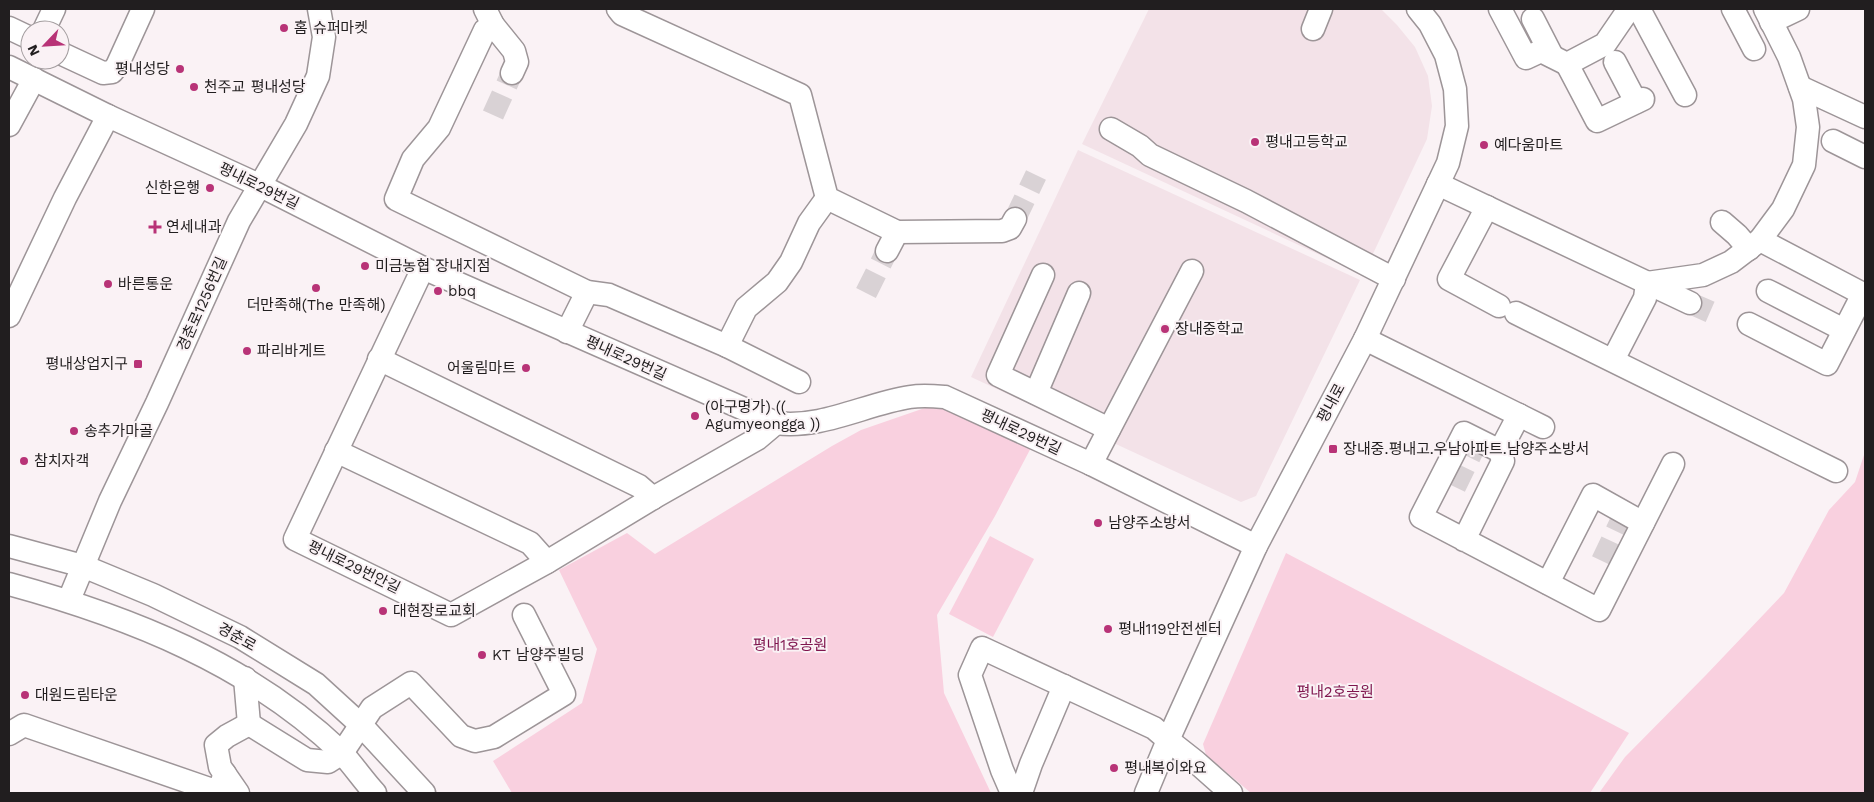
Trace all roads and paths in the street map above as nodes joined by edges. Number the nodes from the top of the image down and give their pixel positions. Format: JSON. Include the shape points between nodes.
{"nodes":[{"id":1,"x":143,"y":9,"type":"edge"},
{"id":2,"x":319,"y":9,"type":"edge"},
{"id":3,"x":618,"y":9,"type":"edge"},
{"id":4,"x":1418,"y":9,"type":"edge"},
{"id":5,"x":1500,"y":9,"type":"edge"},
{"id":6,"x":1629,"y":9,"type":"edge"},
{"id":7,"x":1639,"y":9,"type":"edge"},
{"id":8,"x":1733,"y":9,"type":"edge"},
{"id":9,"x":1798,"y":9,"type":"edge"},
{"id":10,"x":1768,"y":15,"type":"edge"},
{"id":11,"x":489,"y":17,"type":"edge"},
{"id":12,"x":1533,"y":19,"type":"dead end"},
{"id":13,"x":1754,"y":48,"type":"dead end"},
{"id":14,"x":70,"y":58,"type":"edge"},
{"id":15,"x":1559,"y":60,"type":"junction"},
{"id":16,"x":1615,"y":62,"type":"dead end"},
{"id":17,"x":9,"y":67,"type":"edge"},
{"id":18,"x":512,"y":73,"type":"tunnel mouth"},
{"id":19,"x":34,"y":79,"type":"junction"},
{"id":20,"x":1800,"y":86,"type":"junction"},
{"id":21,"x":1684,"y":95,"type":"dead end"},
{"id":22,"x":108,"y":116,"type":"junction"},
{"id":23,"x":1865,"y":117,"type":"edge"},
{"id":24,"x":9,"y":126,"type":"edge"},
{"id":25,"x":1111,"y":128,"type":"dead end"},
{"id":26,"x":1833,"y":141,"type":"dead end"},
{"id":27,"x":1865,"y":157,"type":"edge"},
{"id":28,"x":1438,"y":184,"type":"junction"},
{"id":29,"x":259,"y":185,"type":"junction"},
{"id":30,"x":827,"y":198,"type":"junction"},
{"id":31,"x":1487,"y":207,"type":"junction"},
{"id":32,"x":1014,"y":219,"type":"tunnel mouth"},
{"id":33,"x":1722,"y":222,"type":"dead end"},
{"id":34,"x":1754,"y":245,"type":"junction"},
{"id":35,"x":423,"y":268,"type":"junction"},
{"id":36,"x":1192,"y":271,"type":"dead end"},
{"id":37,"x":1043,"y":274,"type":"dead end"},
{"id":38,"x":1394,"y":278,"type":"junction"},
{"id":39,"x":1647,"y":283,"type":"junction"},
{"id":40,"x":1768,"y":291,"type":"dead end"},
{"id":41,"x":587,"y":292,"type":"junction"},
{"id":42,"x":1079,"y":294,"type":"dead end"},
{"id":43,"x":1690,"y":303,"type":"tunnel mouth"},
{"id":44,"x":9,"y":316,"type":"edge"},
{"id":45,"x":1749,"y":324,"type":"dead end"},
{"id":46,"x":1844,"y":330,"type":"junction"},
{"id":47,"x":567,"y":332,"type":"junction"},
{"id":48,"x":1365,"y":339,"type":"junction"},
{"id":49,"x":727,"y":346,"type":"junction"},
{"id":50,"x":379,"y":359,"type":"junction"},
{"id":51,"x":1613,"y":360,"type":"junction"},
{"id":52,"x":799,"y":382,"type":"dead end"},
{"id":53,"x":1036,"y":393,"type":"junction"},
{"id":54,"x":1519,"y":415,"type":"junction"},
{"id":55,"x":776,"y":423,"type":"junction"},
{"id":56,"x":1543,"y":427,"type":"dead end"},
{"id":57,"x":1109,"y":429,"type":"junction"},
{"id":58,"x":336,"y":451,"type":"junction"},
{"id":59,"x":1500,"y":451,"type":"junction"},
{"id":60,"x":1091,"y":464,"type":"junction"},
{"id":61,"x":1673,"y":464,"type":"dead end"},
{"id":62,"x":1836,"y":471,"type":"dead end"},
{"id":63,"x":654,"y":498,"type":"junction"},
{"id":64,"x":1630,"y":519,"type":"junction"},
{"id":65,"x":1464,"y":540,"type":"junction"},
{"id":66,"x":9,"y":546,"type":"edge"},
{"id":67,"x":1256,"y":546,"type":"junction"},
{"id":68,"x":547,"y":562,"type":"junction"},
{"id":69,"x":83,"y":566,"type":"junction"},
{"id":70,"x":1548,"y":583,"type":"junction"},
{"id":71,"x":9,"y":584,"type":"edge"},
{"id":72,"x":69,"y":600,"type":"junction"},
{"id":73,"x":524,"y":614,"type":"dead end"},
{"id":74,"x":245,"y":678,"type":"junction"},
{"id":75,"x":1064,"y":686,"type":"junction"},
{"id":76,"x":249,"y":724,"type":"junction"},
{"id":77,"x":362,"y":726,"type":"junction"},
{"id":78,"x":9,"y":734,"type":"edge"},
{"id":79,"x":1168,"y":740,"type":"junction"},
{"id":80,"x":342,"y":753,"type":"junction"},
{"id":81,"x":225,"y":774,"type":"junction"},
{"id":82,"x":238,"y":793,"type":"edge"},
{"id":83,"x":375,"y":793,"type":"edge"},
{"id":84,"x":424,"y":793,"type":"edge"},
{"id":85,"x":1012,"y":793,"type":"edge"},
{"id":86,"x":1021,"y":793,"type":"edge"},
{"id":87,"x":1146,"y":793,"type":"edge"},
{"id":88,"x":1231,"y":793,"type":"edge"}],
"edges":[{"from":1,"to":14,"type":"street","via":[[112,72],[103,73]]},
{"from":2,"to":29,"type":"street","name":"경춘로1256번길","via":[[324,37],[318,76],[296,124]]},
{"from":3,"to":30,"type":"street","via":[[622,14],[800,95]]},
{"from":4,"to":28,"type":"street","name":"평내로","via":[[1446,55],[1455,89],[1457,126],[1448,163]]},
{"from":5,"to":15,"type":"street","via":[[1526,58],[1541,51]]},
{"from":6,"to":15,"type":"street","via":[[1606,44]]},
{"from":7,"to":21,"type":"street"},
{"from":8,"to":13,"type":"street"},
{"from":9,"to":10,"type":"street"},
{"from":10,"to":20,"type":"street"},
{"from":11,"to":18,"type":"street","via":[[514,51],[517,62]]},
{"from":11,"to":41,"type":"street","via":[[486,30],[438,128],[413,159],[396,199]]},
{"from":12,"to":15,"type":"street"},
{"from":15,"to":16,"type":"street","via":[[1597,121],[1639,100]]},
{"from":17,"to":19,"type":"street","name":"평내로29번길"},
{"from":19,"to":22,"type":"street","name":"평내로29번길"},
{"from":19,"to":24,"type":"street"},
{"from":20,"to":23,"type":"street"},
{"from":20,"to":34,"type":"street","via":[[1808,127],[1804,166],[1784,209]]},
{"from":22,"to":29,"type":"street","name":"평내로29번길"},
{"from":22,"to":44,"type":"street"},
{"from":25,"to":38,"type":"street","via":[[1150,155]]},
{"from":26,"to":27,"type":"street"},
{"from":28,"to":31,"type":"street"},
{"from":28,"to":38,"type":"street","name":"평내로"},
{"from":29,"to":35,"type":"street","name":"평내로29번길"},
{"from":29,"to":69,"type":"street","name":"경춘로1256번길","via":[[239,221]]},
{"from":30,"to":32,"type":"street","via":[[892,242],[1002,231],[1010,228]]},
{"from":30,"to":49,"type":"street","via":[[809,223],[791,262],[777,282],[746,308]]},
{"from":31,"to":39,"type":"street"},
{"from":31,"to":51,"type":"street","via":[[1449,279]]},
{"from":33,"to":34,"type":"street"},
{"from":34,"to":39,"type":"street","via":[[1732,262],[1702,275]]},
{"from":34,"to":46,"type":"street","via":[[1863,294]]},
{"from":35,"to":47,"type":"street","name":"평내로29번길"},
{"from":35,"to":50,"type":"street","name":"평내로29번안길"},
{"from":36,"to":57,"type":"street"},
{"from":37,"to":53,"type":"street","via":[[998,375]]},
{"from":38,"to":48,"type":"street","name":"평내로"},
{"from":39,"to":43,"type":"street"},
{"from":39,"to":51,"type":"street","via":[[1645,298]]},
{"from":40,"to":46,"type":"street"},
{"from":41,"to":47,"type":"street"},
{"from":41,"to":49,"type":"street","via":[[609,295]]},
{"from":42,"to":53,"type":"street"},
{"from":45,"to":46,"type":"street","via":[[1827,364]]},
{"from":47,"to":55,"type":"street","name":"평내로29번길"},
{"from":48,"to":54,"type":"street"},
{"from":48,"to":67,"type":"street","name":"평내로"},
{"from":49,"to":52,"type":"street"},
{"from":50,"to":58,"type":"street","name":"평내로29번안길"},
{"from":50,"to":63,"type":"street","via":[[639,486]]},
{"from":51,"to":62,"type":"street"},
{"from":53,"to":57,"type":"street"},
{"from":54,"to":56,"type":"street"},
{"from":54,"to":59,"type":"street"},
{"from":55,"to":60,"type":"street","name":"평내로29번길","via":[[814,422],[910,397],[945,397]]},
{"from":55,"to":63,"type":"street","name":"평내로29번안길","via":[[757,439]]},
{"from":57,"to":60,"type":"street"},
{"from":58,"to":68,"type":"street","via":[[530,543]]},
{"from":58,"to":68,"type":"street","name":"평내로29번안길","via":[[295,539],[451,615]]},
{"from":59,"to":65,"type":"street","via":[[1503,461]]},
{"from":59,"to":65,"type":"street","via":[[1476,444],[1464,433],[1421,517]]},
{"from":60,"to":67,"type":"street","name":"평내로29번길"},
{"from":61,"to":64,"type":"street"},
{"from":63,"to":68,"type":"street","name":"평내로29번안길"},
{"from":64,"to":70,"type":"street","via":[[1593,495]]},
{"from":64,"to":70,"type":"street","via":[[1599,610]]},
{"from":65,"to":70,"type":"street"},
{"from":66,"to":69,"type":"street","name":"경춘로"},
{"from":67,"to":79,"type":"street","name":"평내로"},
{"from":69,"to":72,"type":"street","name":"경춘로1256번길"},
{"from":69,"to":77,"type":"street","name":"경춘로","via":[[240,637],[316,684]]},
{"from":71,"to":72,"type":"street"},
{"from":72,"to":74,"type":"street","via":[[192,649]]},
{"from":73,"to":77,"type":"street","via":[[564,694],[494,736],[475,741],[461,736],[411,683],[372,708]]},
{"from":74,"to":76,"type":"street"},
{"from":74,"to":80,"type":"street"},
{"from":75,"to":79,"type":"street","via":[[1154,728]]},
{"from":75,"to":85,"type":"street","via":[[982,648],[970,675]]},
{"from":75,"to":86,"type":"street"},
{"from":76,"to":80,"type":"street","via":[[307,760],[328,762]]},
{"from":76,"to":81,"type":"street","via":[[216,745],[220,767]]},
{"from":77,"to":80,"type":"street"},
{"from":77,"to":84,"type":"street","name":"경춘로"},
{"from":78,"to":81,"type":"street","via":[[24,726],[218,792]]},
{"from":79,"to":87,"type":"street","name":"평내로"},
{"from":79,"to":88,"type":"street"},
{"from":80,"to":83,"type":"street"},
{"from":81,"to":82,"type":"street"}]}
